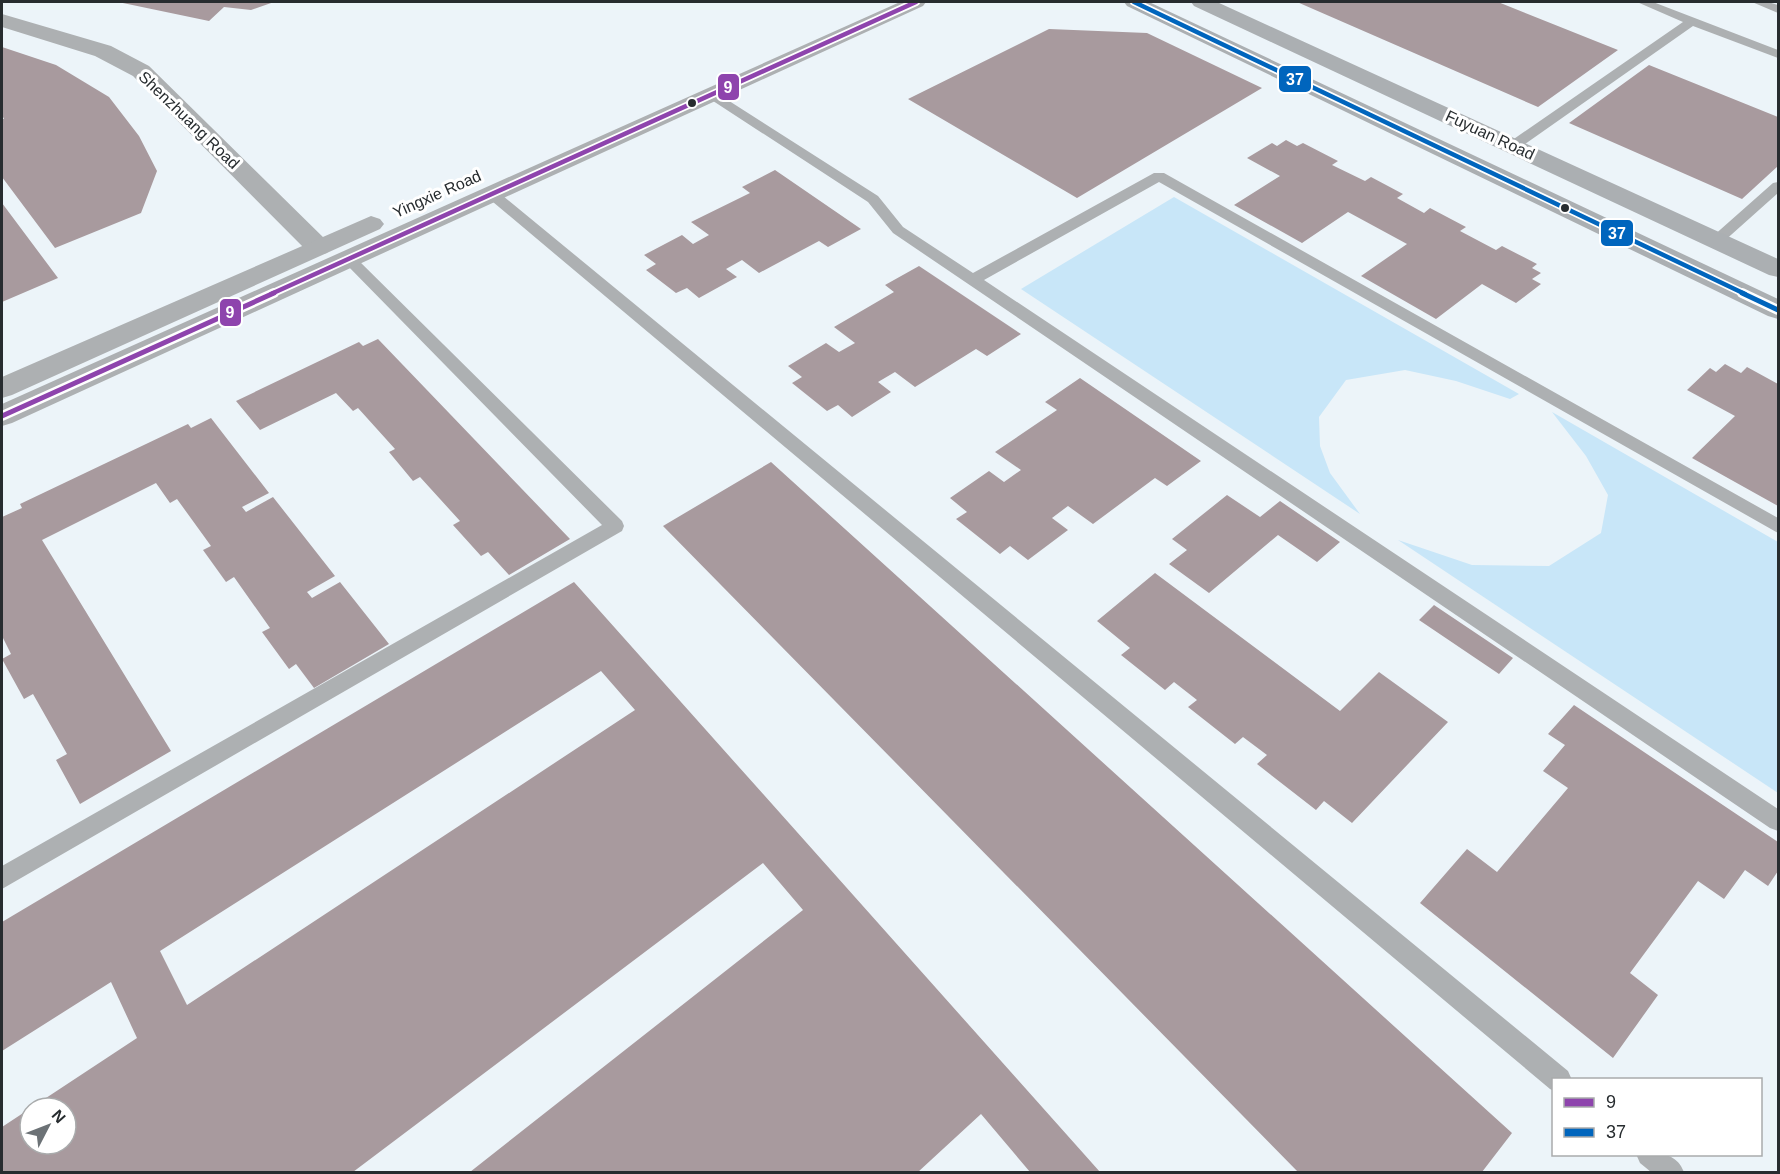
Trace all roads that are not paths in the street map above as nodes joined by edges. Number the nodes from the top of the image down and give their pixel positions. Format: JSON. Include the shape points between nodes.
{"nodes":[{"id":1,"x":872,"y":2,"type":"edge"},
{"id":2,"x":916,"y":2,"type":"edge"},
{"id":3,"x":1134,"y":2,"type":"edge"},
{"id":4,"x":1201,"y":2,"type":"edge"},
{"id":5,"x":1643,"y":2,"type":"edge"},
{"id":6,"x":1758,"y":2,"type":"edge"},
{"id":7,"x":1779,"y":9,"type":"edge"},
{"id":8,"x":2,"y":20,"type":"edge"},
{"id":9,"x":1692,"y":21,"type":"junction"},
{"id":10,"x":1779,"y":54,"type":"edge"},
{"id":11,"x":711,"y":94,"type":"junction"},
{"id":12,"x":1513,"y":146,"type":"junction"},
{"id":13,"x":1779,"y":186,"type":"edge"},
{"id":14,"x":492,"y":194,"type":"junction"},
{"id":15,"x":1717,"y":240,"type":"junction"},
{"id":16,"x":318,"y":247,"type":"junction"},
{"id":17,"x":349,"y":259,"type":"junction"},
{"id":18,"x":1779,"y":269,"type":"edge"},
{"id":19,"x":973,"y":280,"type":"junction"},
{"id":20,"x":1779,"y":310,"type":"edge"},
{"id":21,"x":2,"y":387,"type":"edge"},
{"id":22,"x":2,"y":416,"type":"edge"},
{"id":23,"x":1779,"y":526,"type":"edge"},
{"id":24,"x":1779,"y":821,"type":"edge"},
{"id":25,"x":2,"y":878,"type":"edge"},
{"id":26,"x":1557,"y":1078,"type":"edge"},
{"id":27,"x":1650,"y":1156,"type":"edge"},
{"id":28,"x":1671,"y":1173,"type":"edge"}],
"edges":[{"from":1,"to":16,"type":"street","name":"Yingxie Road"},
{"from":2,"to":11,"type":"street","name":"Yingxie Road"},
{"from":3,"to":20,"type":"main road","name":"Fuyuan Road"},
{"from":4,"to":12,"type":"main road","name":"Fuyuan Road"},
{"from":5,"to":9,"type":"lane"},
{"from":6,"to":7,"type":"lane"},
{"from":8,"to":16,"type":"street","name":"Shenzhuang Road","via":[[104,51],[141,71]]},
{"from":9,"to":10,"type":"lane"},
{"from":9,"to":12,"type":"lane"},
{"from":11,"to":14,"type":"street","name":"Yingxie Road"},
{"from":11,"to":19,"type":"lane","via":[[873,199],[898,230]]},
{"from":12,"to":15,"type":"main road","name":"Fuyuan Road"},
{"from":13,"to":15,"type":"lane"},
{"from":14,"to":17,"type":"street","name":"Yingxie Road"},
{"from":14,"to":26,"type":"lane"},
{"from":15,"to":18,"type":"main road","name":"Fuyuan Road"},
{"from":16,"to":21,"type":"street","name":"Yingxie Road"},
{"from":17,"to":22,"type":"street","name":"Yingxie Road"},
{"from":17,"to":25,"type":"lane","via":[[615,526]]},
{"from":19,"to":23,"type":"lane","via":[[1159,176]]},
{"from":19,"to":24,"type":"lane"},
{"from":27,"to":28,"type":"lane"}]}
